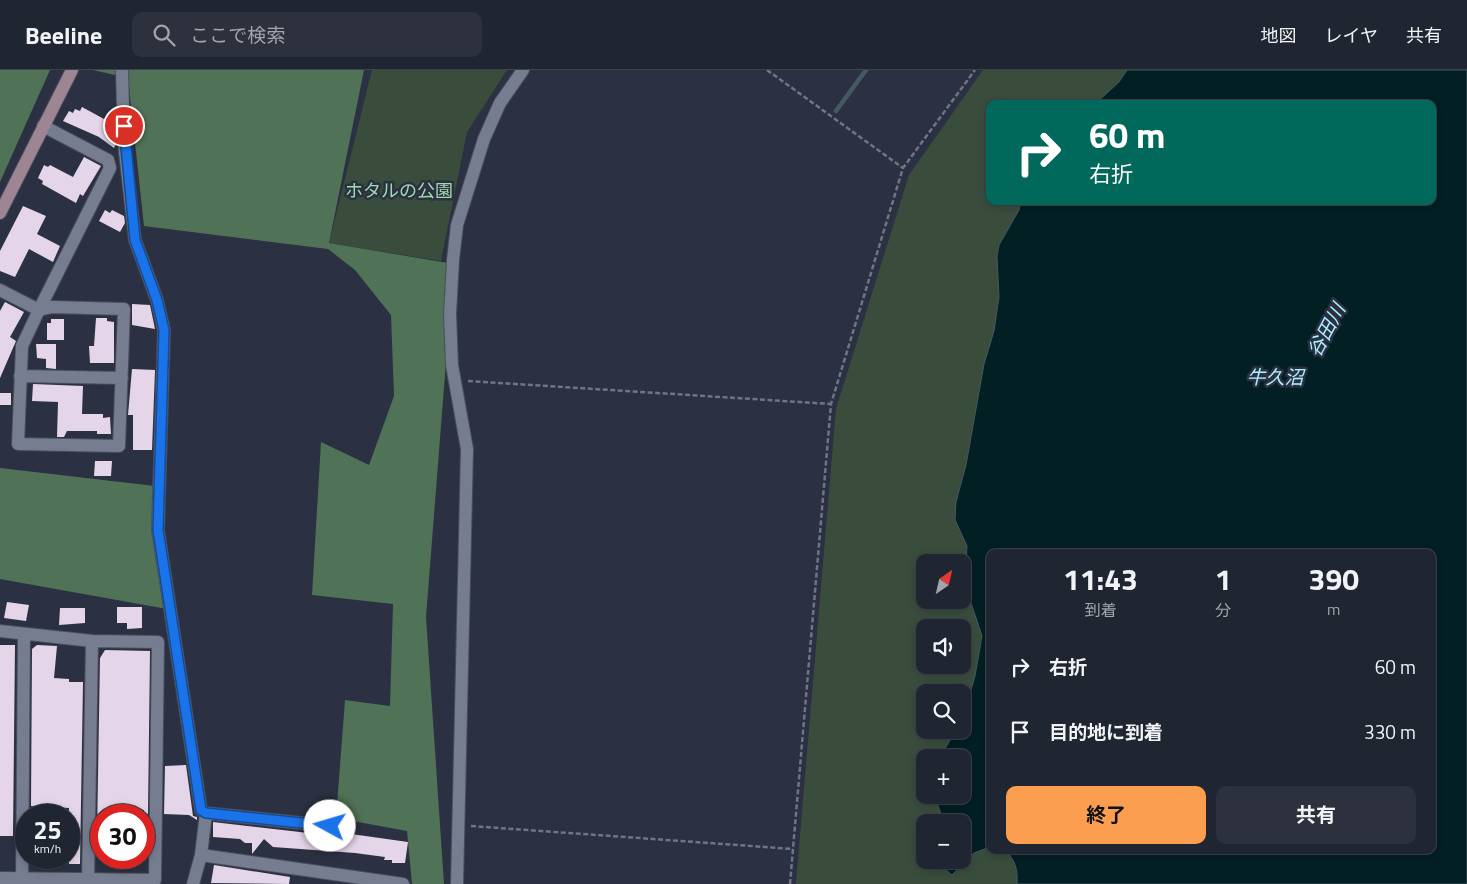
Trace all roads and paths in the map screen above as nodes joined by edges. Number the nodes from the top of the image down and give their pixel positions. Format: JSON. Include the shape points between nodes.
{"nodes":[{"id":1,"x":72,"y":70,"type":"edge"},
{"id":2,"x":122,"y":70,"type":"edge"},
{"id":3,"x":523,"y":70,"type":"edge"},
{"id":4,"x":767,"y":70,"type":"edge"},
{"id":5,"x":976,"y":70,"type":"edge"},
{"id":6,"x":43,"y":126,"type":"junction"},
{"id":7,"x":904,"y":168,"type":"junction"},
{"id":8,"x":0,"y":213,"type":"edge"},
{"id":9,"x":0,"y":290,"type":"edge"},
{"id":10,"x":39,"y":310,"type":"junction"},
{"id":11,"x":20,"y":376,"type":"junction"},
{"id":12,"x":122,"y":378,"type":"junction"},
{"id":13,"x":454,"y":380,"type":"junction"},
{"id":14,"x":831,"y":404,"type":"junction"},
{"id":15,"x":0,"y":631,"type":"edge"},
{"id":16,"x":24,"y":634,"type":"junction"},
{"id":17,"x":92,"y":641,"type":"junction"},
{"id":18,"x":206,"y":813,"type":"junction"},
{"id":19,"x":462,"y":825,"type":"junction"},
{"id":20,"x":330,"y":826,"type":"dead end"},
{"id":21,"x":793,"y":849,"type":"junction"},
{"id":22,"x":201,"y":855,"type":"junction"},
{"id":23,"x":0,"y":878,"type":"edge"},
{"id":24,"x":22,"y":881,"type":"edge"},
{"id":25,"x":88,"y":881,"type":"edge"},
{"id":26,"x":193,"y":884,"type":"edge"},
{"id":27,"x":403,"y":884,"type":"edge"},
{"id":28,"x":457,"y":884,"type":"edge"},
{"id":29,"x":790,"y":884,"type":"edge"}],
"edges":[{"from":1,"to":6,"type":"street"},
{"from":2,"to":18,"type":"street","via":[[124,144],[135,240],[157,300],[164,330],[158,530],[201,810]]},
{"from":3,"to":13,"type":"street","via":[[500,103],[484,139],[457,225],[450,314]]},
{"from":4,"to":7,"type":"path"},
{"from":5,"to":7,"type":"path"},
{"from":6,"to":8,"type":"street"},
{"from":6,"to":10,"type":"street","via":[[108,160],[110,168]]},
{"from":7,"to":14,"type":"path"},
{"from":9,"to":10,"type":"street"},
{"from":10,"to":11,"type":"street","via":[[22,346]]},
{"from":10,"to":12,"type":"street","via":[[52,307],[124,309]]},
{"from":11,"to":12,"type":"street"},
{"from":11,"to":12,"type":"street","via":[[18,444],[119,446]]},
{"from":13,"to":14,"type":"path"},
{"from":13,"to":19,"type":"street","via":[[467,450]]},
{"from":14,"to":21,"type":"path"},
{"from":15,"to":16,"type":"street"},
{"from":16,"to":17,"type":"street"},
{"from":16,"to":24,"type":"street"},
{"from":17,"to":25,"type":"street"},
{"from":17,"to":25,"type":"street","via":[[158,642],[155,880]]},
{"from":18,"to":20,"type":"street"},
{"from":18,"to":22,"type":"street"},
{"from":19,"to":21,"type":"path"},
{"from":19,"to":28,"type":"street"},
{"from":21,"to":29,"type":"path"},
{"from":22,"to":26,"type":"street"},
{"from":22,"to":27,"type":"street"},
{"from":23,"to":24,"type":"street"},
{"from":24,"to":25,"type":"street"}]}
